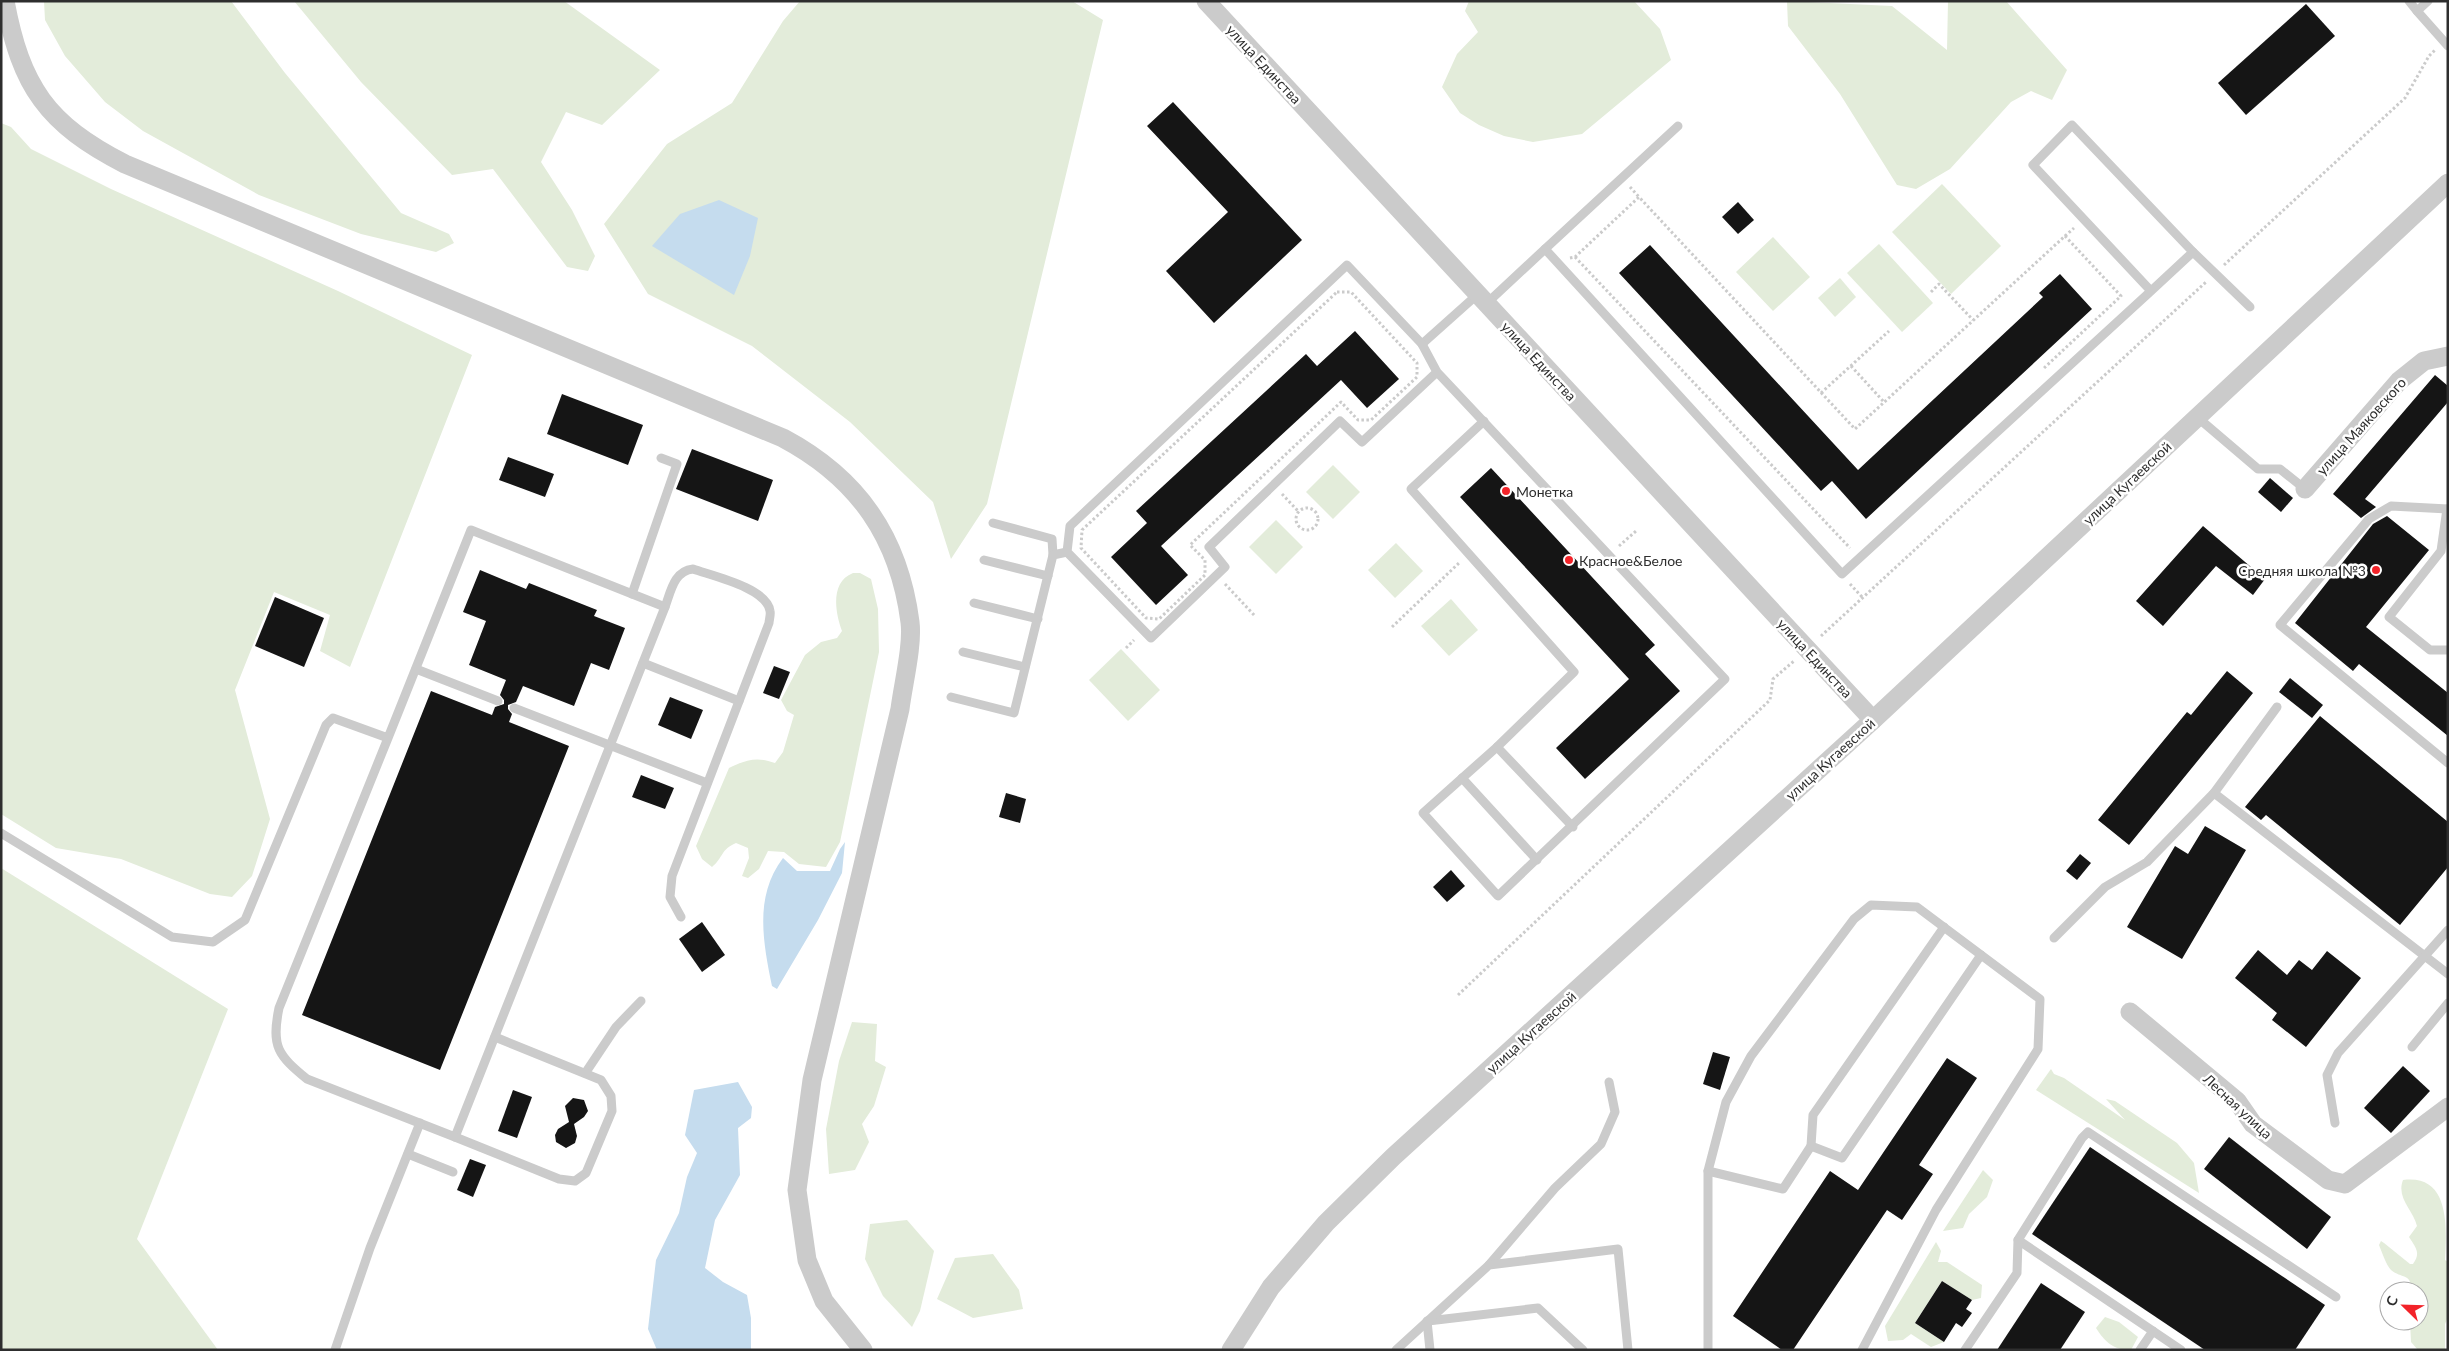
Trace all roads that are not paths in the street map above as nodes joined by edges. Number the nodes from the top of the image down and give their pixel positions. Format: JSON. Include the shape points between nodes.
{"nodes":[{"id":1,"x":5,"y":1,"type":"edge"},
{"id":2,"x":1206,"y":1,"type":"edge"},
{"id":3,"x":2409,"y":1,"type":"edge"},
{"id":4,"x":2428,"y":1,"type":"edge"},
{"id":5,"x":2417,"y":11,"type":"junction"},
{"id":6,"x":2448,"y":46,"type":"edge"},
{"id":7,"x":1678,"y":126,"type":"dead end"},
{"id":8,"x":2448,"y":183,"type":"edge"},
{"id":9,"x":1545,"y":249,"type":"junction"},
{"id":10,"x":2193,"y":252,"type":"junction"},
{"id":11,"x":2152,"y":291,"type":"junction"},
{"id":12,"x":1482,"y":299,"type":"junction"},
{"id":13,"x":2250,"y":307,"type":"dead end"},
{"id":14,"x":1422,"y":344,"type":"junction"},
{"id":15,"x":2448,"y":356,"type":"edge"},
{"id":16,"x":1437,"y":372,"type":"junction"},
{"id":17,"x":2197,"y":417,"type":"junction"},
{"id":18,"x":1484,"y":421,"type":"junction"},
{"id":19,"x":662,"y":458,"type":"dead end"},
{"id":20,"x":2305,"y":490,"type":"joint"},
{"id":21,"x":2448,"y":509,"type":"edge"},
{"id":22,"x":993,"y":524,"type":"dead end"},
{"id":23,"x":1067,"y":552,"type":"junction"},
{"id":24,"x":1053,"y":555,"type":"junction"},
{"id":25,"x":984,"y":560,"type":"dead end"},
{"id":26,"x":1048,"y":576,"type":"junction"},
{"id":27,"x":632,"y":594,"type":"junction"},
{"id":28,"x":974,"y":604,"type":"dead end"},
{"id":29,"x":665,"y":607,"type":"junction"},
{"id":30,"x":1038,"y":619,"type":"junction"},
{"id":31,"x":2448,"y":650,"type":"edge"},
{"id":32,"x":963,"y":652,"type":"dead end"},
{"id":33,"x":643,"y":663,"type":"junction"},
{"id":34,"x":1025,"y":668,"type":"junction"},
{"id":35,"x":416,"y":669,"type":"junction"},
{"id":36,"x":951,"y":696,"type":"dead end"},
{"id":37,"x":498,"y":701,"type":"dead end"},
{"id":38,"x":739,"y":701,"type":"junction"},
{"id":39,"x":2277,"y":707,"type":"dead end"},
{"id":40,"x":514,"y":708,"type":"dead end"},
{"id":41,"x":1873,"y":720,"type":"junction"},
{"id":42,"x":388,"y":738,"type":"junction"},
{"id":43,"x":610,"y":745,"type":"junction"},
{"id":44,"x":1497,"y":747,"type":"junction"},
{"id":45,"x":2448,"y":763,"type":"edge"},
{"id":46,"x":1462,"y":778,"type":"junction"},
{"id":47,"x":707,"y":784,"type":"junction"},
{"id":48,"x":2214,"y":793,"type":"junction"},
{"id":49,"x":1573,"y":827,"type":"junction"},
{"id":50,"x":1,"y":833,"type":"edge"},
{"id":51,"x":1537,"y":860,"type":"junction"},
{"id":52,"x":681,"y":917,"type":"dead end"},
{"id":53,"x":1944,"y":927,"type":"junction"},
{"id":54,"x":2448,"y":930,"type":"edge"},
{"id":55,"x":2054,"y":938,"type":"dead end"},
{"id":56,"x":1981,"y":955,"type":"junction"},
{"id":57,"x":2425,"y":956,"type":"junction"},
{"id":58,"x":2448,"y":974,"type":"edge"},
{"id":59,"x":641,"y":1001,"type":"dead end"},
{"id":60,"x":2448,"y":1003,"type":"edge"},
{"id":61,"x":2130,"y":1012,"type":"dead end"},
{"id":62,"x":495,"y":1037,"type":"junction"},
{"id":63,"x":2412,"y":1047,"type":"dead end"},
{"id":64,"x":586,"y":1072,"type":"junction"},
{"id":65,"x":1609,"y":1082,"type":"dead end"},
{"id":66,"x":2448,"y":1107,"type":"edge"},
{"id":67,"x":2335,"y":1123,"type":"dead end"},
{"id":68,"x":420,"y":1124,"type":"junction"},
{"id":69,"x":455,"y":1137,"type":"junction"},
{"id":70,"x":1812,"y":1146,"type":"junction"},
{"id":71,"x":408,"y":1154,"type":"junction"},
{"id":72,"x":1708,"y":1171,"type":"junction"},
{"id":73,"x":453,"y":1172,"type":"dead end"},
{"id":74,"x":2018,"y":1240,"type":"junction"},
{"id":75,"x":1490,"y":1265,"type":"junction"},
{"id":76,"x":2336,"y":1297,"type":"dead end"},
{"id":77,"x":1427,"y":1322,"type":"junction"},
{"id":78,"x":2153,"y":1331,"type":"junction"},
{"id":79,"x":1709,"y":1349,"type":"edge"},
{"id":80,"x":335,"y":1350,"type":"edge"},
{"id":81,"x":863,"y":1350,"type":"edge"},
{"id":82,"x":1231,"y":1350,"type":"edge"},
{"id":83,"x":1396,"y":1350,"type":"edge"},
{"id":84,"x":1430,"y":1350,"type":"edge"},
{"id":85,"x":1582,"y":1350,"type":"edge"},
{"id":86,"x":1628,"y":1350,"type":"edge"},
{"id":87,"x":1862,"y":1350,"type":"edge"},
{"id":88,"x":1965,"y":1350,"type":"edge"},
{"id":89,"x":2140,"y":1350,"type":"edge"},
{"id":90,"x":2181,"y":1350,"type":"edge"}],
"edges":[{"from":1,"to":81,"type":"street","via":[[16,46],[38,96],[76,136],[101,152],[783,438],[830,466],[874,517],[896,561],[910,623],[906,664],[900,709],[812,1080],[797,1190],[808,1260],[824,1301]]},
{"from":2,"to":12,"type":"street","name":"улица Единства"},
{"from":3,"to":5,"type":"lane"},
{"from":4,"to":5,"type":"lane"},
{"from":5,"to":6,"type":"lane"},
{"from":7,"to":9,"type":"lane"},
{"from":8,"to":17,"type":"street","name":"улица Кугаевской"},
{"from":9,"to":11,"type":"lane","via":[[1842,574]]},
{"from":9,"to":12,"type":"lane"},
{"from":10,"to":11,"type":"lane"},
{"from":10,"to":11,"type":"lane","via":[[2072,125],[2033,165]]},
{"from":10,"to":13,"type":"lane"},
{"from":12,"to":14,"type":"lane"},
{"from":12,"to":41,"type":"street","name":"улица Единства"},
{"from":14,"to":16,"type":"lane"},
{"from":14,"to":23,"type":"lane","via":[[1347,265],[1070,526]]},
{"from":15,"to":20,"type":"street","name":"улица Маяковского","via":[[2424,361],[2399,381]]},
{"from":16,"to":18,"type":"lane"},
{"from":16,"to":23,"type":"lane","via":[[1362,442],[1340,421],[1209,547],[1226,567],[1151,638]]},
{"from":17,"to":20,"type":"lane","via":[[2258,469],[2280,469]]},
{"from":17,"to":41,"type":"street","name":"улица Кугаевской"},
{"from":18,"to":44,"type":"lane","via":[[1412,489],[1574,672]]},
{"from":18,"to":49,"type":"lane","via":[[1725,679]]},
{"from":19,"to":27,"type":"lane","via":[[678,464]]},
{"from":21,"to":31,"type":"lane","via":[[2441,551],[2389,616],[2430,650]]},
{"from":21,"to":45,"type":"lane","via":[[2391,506],[2369,519],[2280,625]]},
{"from":22,"to":24,"type":"lane","via":[[1052,539]]},
{"from":23,"to":24,"type":"lane"},
{"from":24,"to":26,"type":"lane"},
{"from":25,"to":26,"type":"lane"},
{"from":26,"to":30,"type":"lane"},
{"from":27,"to":29,"type":"lane"},
{"from":27,"to":35,"type":"lane","via":[[472,530]]},
{"from":28,"to":30,"type":"lane"},
{"from":29,"to":33,"type":"lane"},
{"from":29,"to":38,"type":"lane","via":[[676,578],[685,570],[693,569],[756,592],[766,602],[770,611],[769,623]]},
{"from":30,"to":34,"type":"lane"},
{"from":32,"to":34,"type":"lane"},
{"from":33,"to":38,"type":"lane"},
{"from":33,"to":43,"type":"lane"},
{"from":34,"to":36,"type":"lane","via":[[1014,713]]},
{"from":35,"to":37,"type":"lane"},
{"from":35,"to":42,"type":"lane"},
{"from":38,"to":47,"type":"lane"},
{"from":39,"to":48,"type":"lane"},
{"from":40,"to":43,"type":"lane"},
{"from":41,"to":82,"type":"street","name":"улица Кугаевской","via":[[1366,1183],[1326,1223],[1271,1287]]},
{"from":42,"to":50,"type":"lane","via":[[333,718],[326,725],[245,920],[213,942],[172,936]]},
{"from":42,"to":68,"type":"lane","via":[[279,1008],[275,1027],[277,1049],[308,1079]]},
{"from":43,"to":47,"type":"lane"},
{"from":43,"to":62,"type":"lane"},
{"from":44,"to":46,"type":"lane"},
{"from":44,"to":49,"type":"lane"},
{"from":46,"to":51,"type":"lane"},
{"from":46,"to":51,"type":"lane","via":[[1423,813],[1498,896]]},
{"from":47,"to":52,"type":"lane","via":[[672,876],[670,897]]},
{"from":48,"to":55,"type":"lane","via":[[2147,862],[2105,887]]},
{"from":48,"to":57,"type":"lane"},
{"from":49,"to":51,"type":"lane"},
{"from":53,"to":56,"type":"lane"},
{"from":53,"to":70,"type":"lane","via":[[1813,1115]]},
{"from":53,"to":72,"type":"lane","via":[[1917,907],[1871,906],[1854,919],[1751,1056],[1726,1102]]},
{"from":54,"to":57,"type":"lane"},
{"from":56,"to":70,"type":"lane","via":[[1842,1158]]},
{"from":56,"to":87,"type":"lane","via":[[2040,999],[2038,1049],[1936,1210]]},
{"from":57,"to":58,"type":"lane"},
{"from":57,"to":67,"type":"lane","via":[[2338,1053],[2327,1076]]},
{"from":59,"to":64,"type":"lane","via":[[616,1027]]},
{"from":60,"to":63,"type":"lane"},
{"from":61,"to":66,"type":"street","name":"Лесная улица","via":[[2237,1101],[2253,1124],[2328,1180],[2345,1184]]},
{"from":62,"to":64,"type":"lane"},
{"from":62,"to":69,"type":"lane"},
{"from":64,"to":69,"type":"lane","via":[[601,1080],[611,1096],[612,1111],[586,1173],[575,1181],[559,1180]]},
{"from":65,"to":75,"type":"lane","via":[[1615,1112],[1601,1144],[1556,1188]]},
{"from":68,"to":69,"type":"lane"},
{"from":68,"to":71,"type":"lane"},
{"from":70,"to":72,"type":"lane","via":[[1783,1189]]},
{"from":71,"to":73,"type":"lane"},
{"from":71,"to":80,"type":"lane","via":[[370,1248]]},
{"from":72,"to":79,"type":"lane"},
{"from":74,"to":76,"type":"lane","via":[[2088,1132]]},
{"from":74,"to":78,"type":"lane"},
{"from":74,"to":88,"type":"lane","via":[[2017,1273]]},
{"from":75,"to":77,"type":"lane"},
{"from":75,"to":86,"type":"lane","via":[[1618,1249]]},
{"from":77,"to":83,"type":"lane"},
{"from":77,"to":84,"type":"lane"},
{"from":77,"to":85,"type":"lane","via":[[1538,1308]]},
{"from":78,"to":89,"type":"lane"},
{"from":78,"to":90,"type":"lane"}]}
